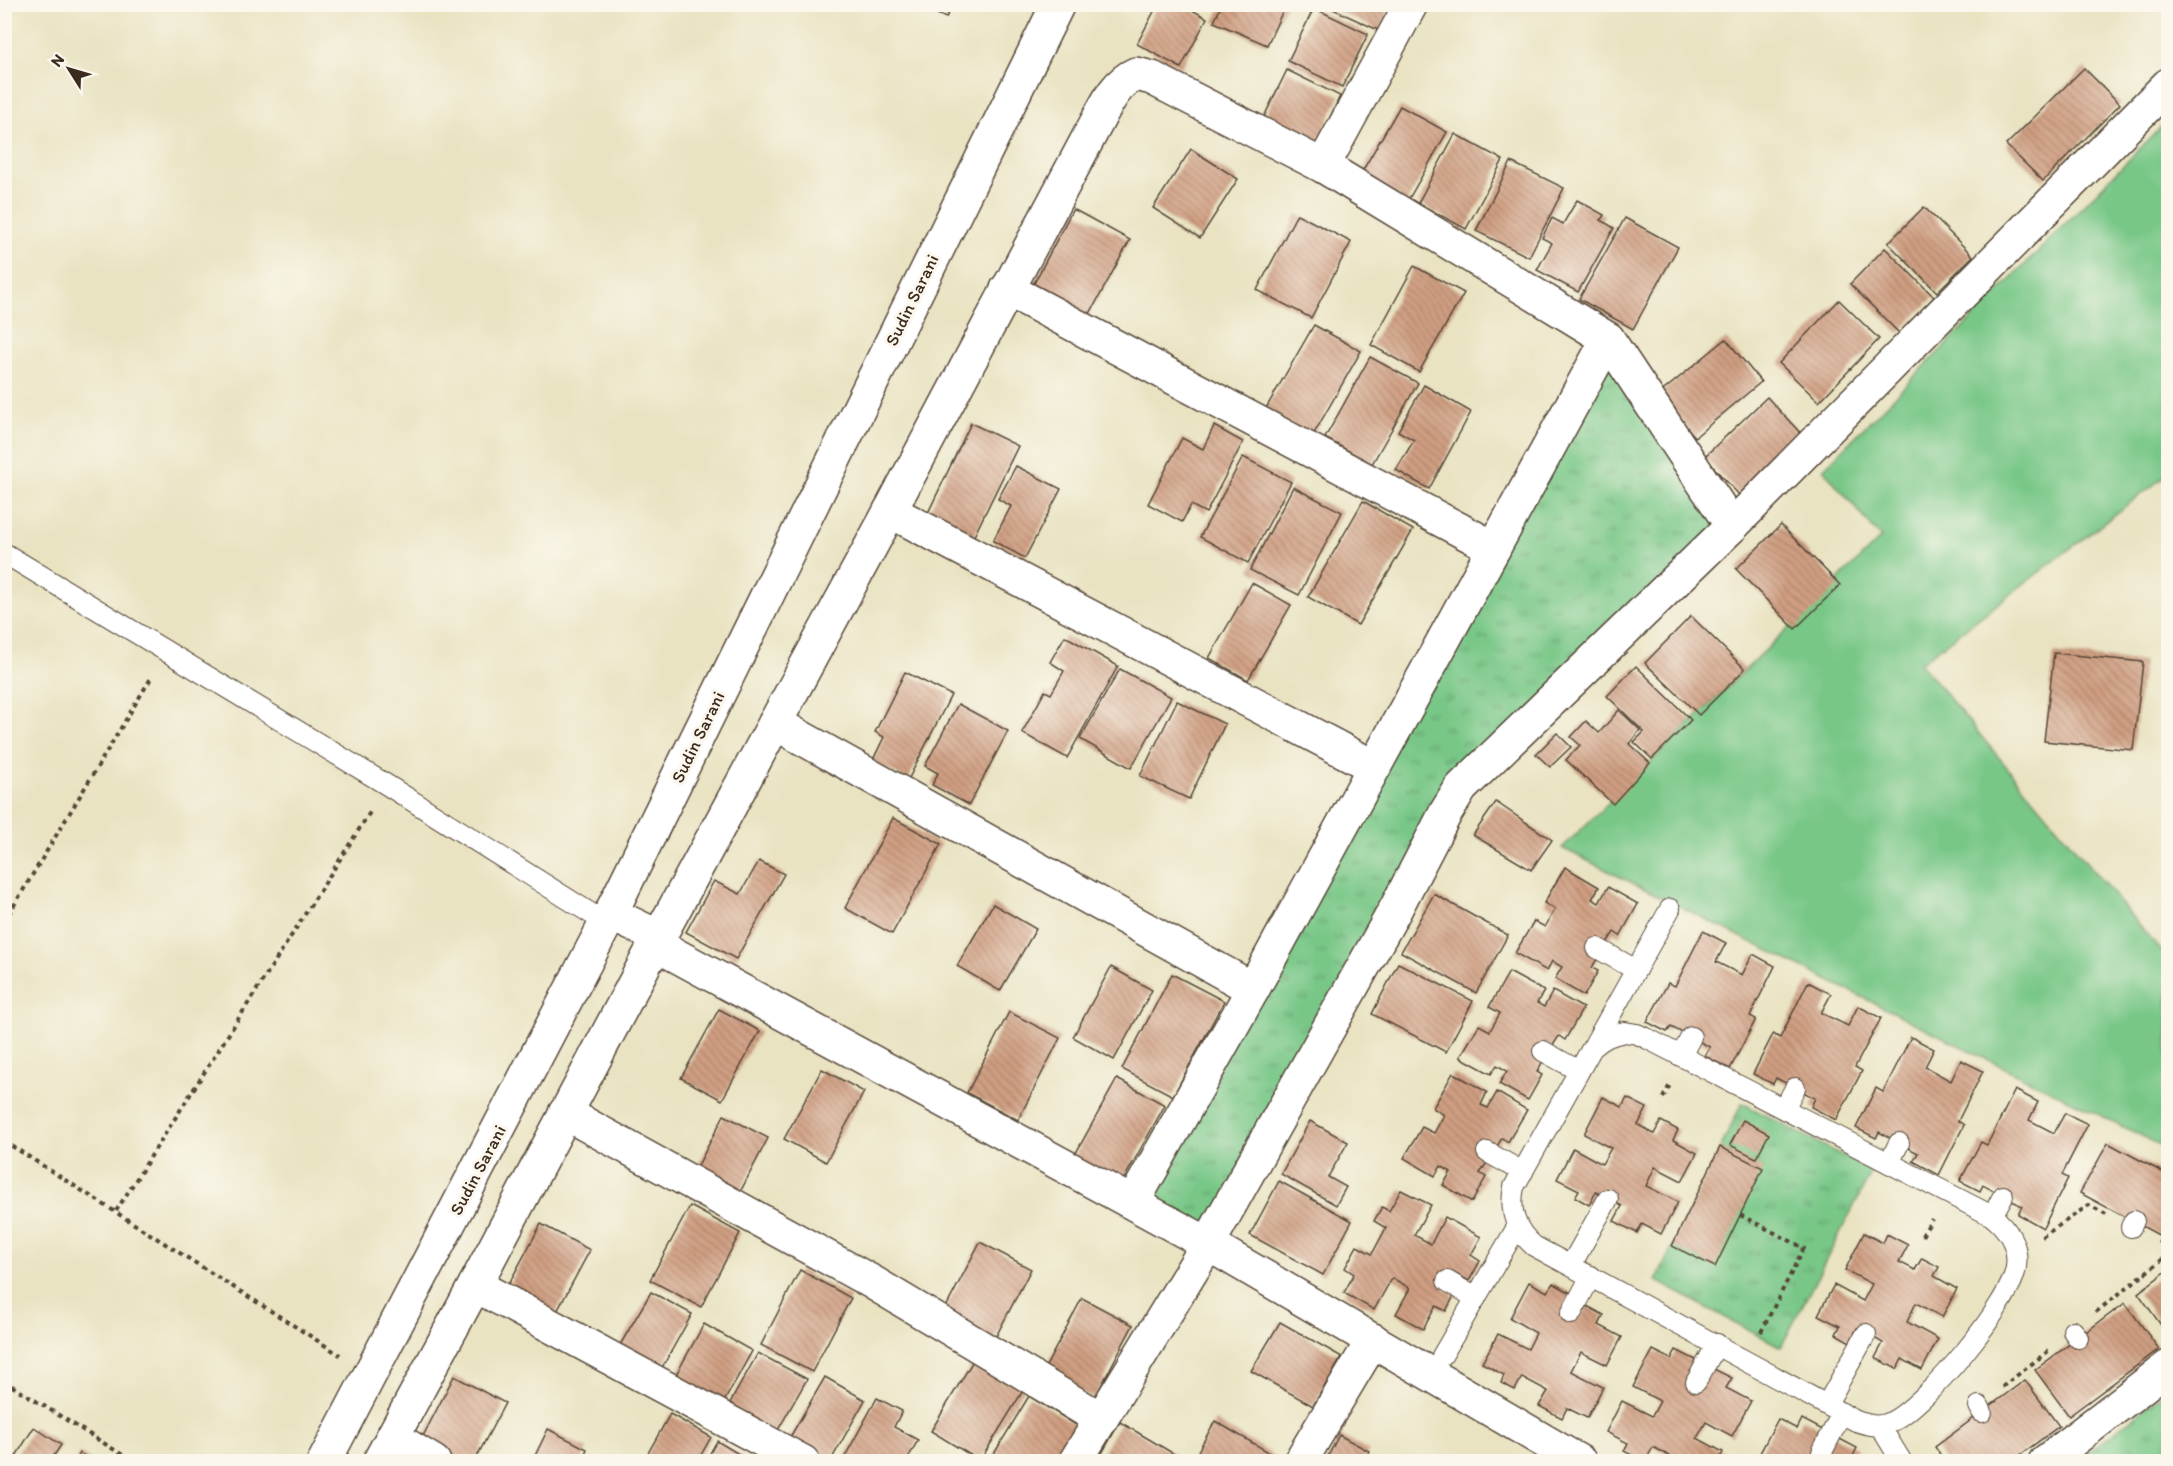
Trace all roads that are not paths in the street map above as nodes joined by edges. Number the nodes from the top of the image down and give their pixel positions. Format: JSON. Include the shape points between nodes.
{"nodes":[{"id":1,"x":1058,"y":4,"type":"edge"},
{"id":2,"x":1411,"y":4,"type":"edge"},
{"id":3,"x":2169,"y":85,"type":"edge"},
{"id":4,"x":1323,"y":166,"type":"junction"},
{"id":5,"x":1007,"y":289,"type":"junction"},
{"id":6,"x":1608,"y":339,"type":"junction"},
{"id":7,"x":890,"y":511,"type":"junction"},
{"id":8,"x":1732,"y":526,"type":"junction"},
{"id":9,"x":1494,"y":548,"type":"junction"},
{"id":10,"x":4,"y":553,"type":"edge"},
{"id":11,"x":775,"y":723,"type":"junction"},
{"id":12,"x":1374,"y":767,"type":"junction"},
{"id":13,"x":1670,"y":909,"type":"dead end"},
{"id":14,"x":609,"y":919,"type":"junction"},
{"id":15,"x":657,"y":940,"type":"junction"},
{"id":16,"x":1597,"y":948,"type":"dead end"},
{"id":17,"x":1636,"y":970,"type":"junction"},
{"id":18,"x":1253,"y":989,"type":"junction"},
{"id":19,"x":1690,"y":1037,"type":"dead end"},
{"id":20,"x":1592,"y":1048,"type":"junction"},
{"id":21,"x":1543,"y":1051,"type":"dead end"},
{"id":22,"x":1681,"y":1056,"type":"junction"},
{"id":23,"x":1579,"y":1071,"type":"junction"},
{"id":24,"x":1795,"y":1088,"type":"dead end"},
{"id":25,"x":1784,"y":1109,"type":"junction"},
{"id":26,"x":565,"y":1113,"type":"junction"},
{"id":27,"x":1899,"y":1143,"type":"dead end"},
{"id":28,"x":1487,"y":1152,"type":"dead end"},
{"id":29,"x":1889,"y":1163,"type":"junction"},
{"id":30,"x":1523,"y":1172,"type":"junction"},
{"id":31,"x":2003,"y":1196,"type":"dead end"},
{"id":32,"x":1608,"y":1199,"type":"dead end"},
{"id":33,"x":1133,"y":1202,"type":"junction"},
{"id":34,"x":1992,"y":1216,"type":"junction"},
{"id":35,"x":1517,"y":1227,"type":"junction"},
{"id":36,"x":1208,"y":1244,"type":"junction"},
{"id":37,"x":1571,"y":1265,"type":"junction"},
{"id":38,"x":1591,"y":1276,"type":"junction"},
{"id":39,"x":1447,"y":1281,"type":"dead end"},
{"id":40,"x":475,"y":1285,"type":"junction"},
{"id":41,"x":1476,"y":1298,"type":"junction"},
{"id":42,"x":1571,"y":1314,"type":"dead end"},
{"id":43,"x":1866,"y":1334,"type":"dead end"},
{"id":44,"x":1373,"y":1340,"type":"junction"},
{"id":45,"x":1717,"y":1344,"type":"junction"},
{"id":46,"x":1442,"y":1356,"type":"dead end"},
{"id":47,"x":2169,"y":1367,"type":"edge"},
{"id":48,"x":1696,"y":1382,"type":"dead end"},
{"id":49,"x":1834,"y":1409,"type":"junction"},
{"id":50,"x":1101,"y":1419,"type":"junction"},
{"id":51,"x":1880,"y":1426,"type":"junction"},
{"id":52,"x":386,"y":1449,"type":"edge"},
{"id":53,"x":1822,"y":1452,"type":"dead end"},
{"id":54,"x":324,"y":1461,"type":"edge"},
{"id":55,"x":434,"y":1461,"type":"edge"},
{"id":56,"x":803,"y":1461,"type":"edge"},
{"id":57,"x":1075,"y":1461,"type":"edge"},
{"id":58,"x":1300,"y":1461,"type":"edge"},
{"id":59,"x":1580,"y":1461,"type":"edge"},
{"id":60,"x":1902,"y":1461,"type":"edge"},
{"id":61,"x":2045,"y":1461,"type":"edge"}],
"edges":[{"from":1,"to":14,"type":"street","name":"Sudin Sarani"},
{"from":2,"to":4,"type":"street"},
{"from":3,"to":8,"type":"street"},
{"from":4,"to":5,"type":"street","via":[[1152,78],[1136,74],[1125,79],[1111,96]]},
{"from":4,"to":6,"type":"street"},
{"from":5,"to":7,"type":"street"},
{"from":5,"to":9,"type":"street"},
{"from":6,"to":8,"type":"street"},
{"from":6,"to":9,"type":"street"},
{"from":7,"to":11,"type":"street"},
{"from":7,"to":12,"type":"street"},
{"from":8,"to":36,"type":"street","via":[[1461,788]]},
{"from":9,"to":12,"type":"street"},
{"from":10,"to":14,"type":"lane"},
{"from":11,"to":15,"type":"street"},
{"from":11,"to":18,"type":"street"},
{"from":12,"to":18,"type":"street"},
{"from":13,"to":17,"type":"lane"},
{"from":14,"to":15,"type":"street"},
{"from":14,"to":54,"type":"street","name":"Sudin Sarani"},
{"from":15,"to":26,"type":"street"},
{"from":15,"to":33,"type":"street"},
{"from":16,"to":17,"type":"lane"},
{"from":17,"to":20,"type":"lane"},
{"from":18,"to":33,"type":"street"},
{"from":19,"to":22,"type":"lane"},
{"from":20,"to":22,"type":"lane","via":[[1613,1034],[1625,1032]]},
{"from":20,"to":23,"type":"lane"},
{"from":21,"to":23,"type":"lane"},
{"from":22,"to":25,"type":"lane"},
{"from":23,"to":30,"type":"lane"},
{"from":24,"to":25,"type":"lane"},
{"from":25,"to":29,"type":"lane"},
{"from":26,"to":40,"type":"street"},
{"from":26,"to":50,"type":"street","via":[[872,1282]]},
{"from":27,"to":29,"type":"lane"},
{"from":28,"to":30,"type":"lane"},
{"from":29,"to":34,"type":"lane"},
{"from":30,"to":35,"type":"lane","via":[[1512,1200]]},
{"from":31,"to":34,"type":"lane"},
{"from":32,"to":37,"type":"lane"},
{"from":33,"to":36,"type":"street"},
{"from":34,"to":51,"type":"lane","via":[[2008,1233],[2016,1255],[2014,1277],[1967,1351],[1903,1414]]},
{"from":35,"to":37,"type":"lane","via":[[1534,1245]]},
{"from":35,"to":41,"type":"lane"},
{"from":36,"to":44,"type":"street"},
{"from":36,"to":50,"type":"street"},
{"from":37,"to":38,"type":"lane"},
{"from":38,"to":42,"type":"lane"},
{"from":38,"to":45,"type":"lane"},
{"from":39,"to":41,"type":"lane"},
{"from":40,"to":52,"type":"street"},
{"from":40,"to":56,"type":"street"},
{"from":41,"to":46,"type":"lane"},
{"from":43,"to":49,"type":"lane"},
{"from":44,"to":58,"type":"street"},
{"from":44,"to":59,"type":"street"},
{"from":45,"to":48,"type":"lane"},
{"from":45,"to":49,"type":"lane"},
{"from":47,"to":61,"type":"street"},
{"from":49,"to":51,"type":"lane","via":[[1868,1425]]},
{"from":49,"to":53,"type":"lane"},
{"from":50,"to":57,"type":"street"},
{"from":51,"to":60,"type":"lane"},
{"from":52,"to":55,"type":"street"}]}
